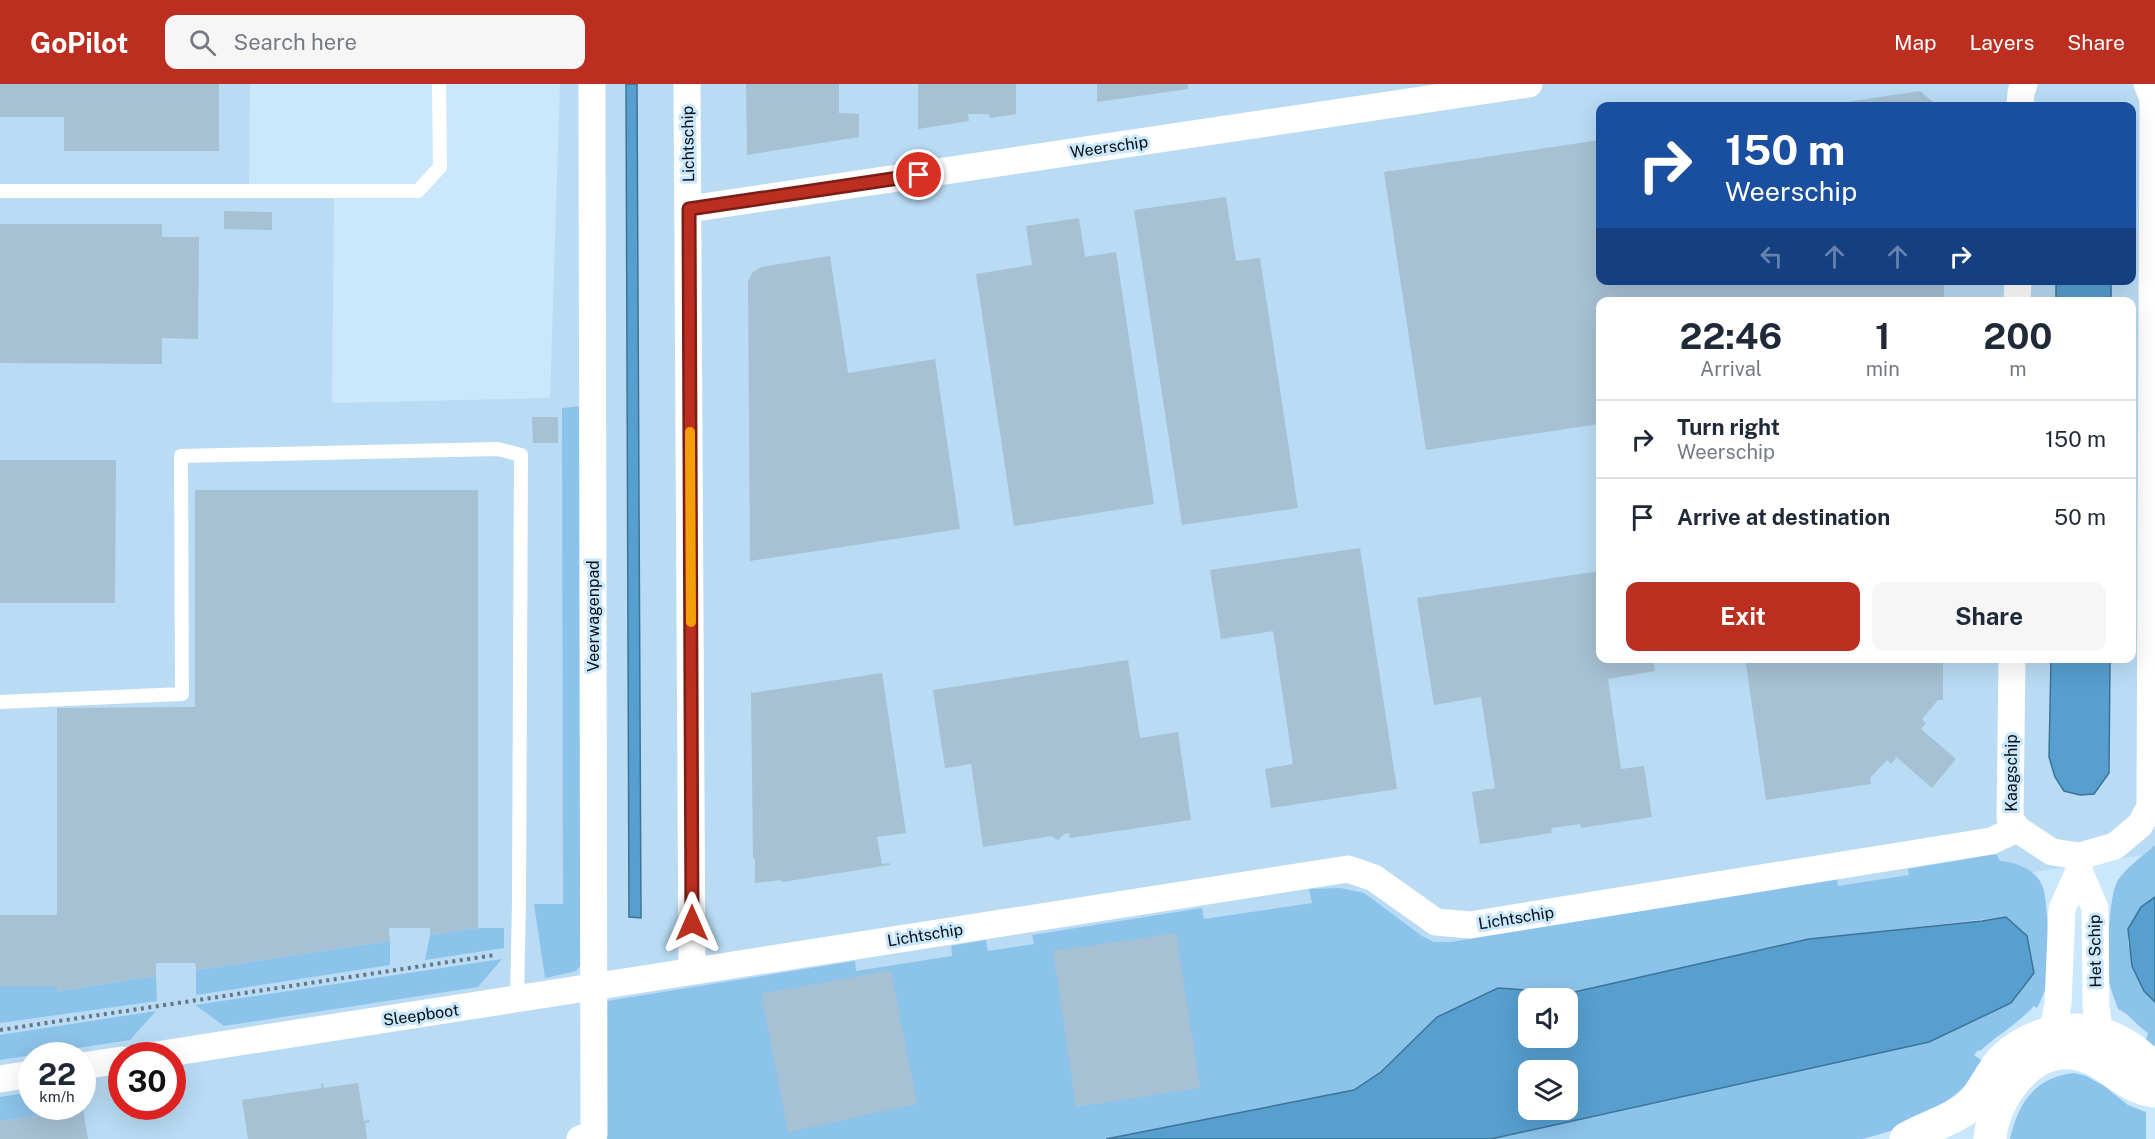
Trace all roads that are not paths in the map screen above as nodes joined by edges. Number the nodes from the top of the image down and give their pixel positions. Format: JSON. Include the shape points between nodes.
{"nodes":[{"id":1,"x":440,"y":84,"type":"edge"},
{"id":2,"x":592,"y":84,"type":"edge"},
{"id":3,"x":687,"y":84,"type":"edge"},
{"id":4,"x":1529,"y":84,"type":"edge"},
{"id":5,"x":2024,"y":84,"type":"edge"},
{"id":6,"x":2147,"y":84,"type":"edge"},
{"id":7,"x":2020,"y":102,"type":"edge"},
{"id":8,"x":0,"y":191,"type":"edge"},
{"id":9,"x":689,"y":209,"type":"junction"},
{"id":10,"x":2012,"y":663,"type":"edge"},
{"id":11,"x":0,"y":702,"type":"edge"},
{"id":12,"x":2152,"y":807,"type":"edge"},
{"id":13,"x":2017,"y":829,"type":"junction"},
{"id":14,"x":2079,"y":863,"type":"junction"},
{"id":15,"x":693,"y":971,"type":"junction"},
{"id":16,"x":593,"y":987,"type":"junction"},
{"id":17,"x":517,"y":1000,"type":"junction"},
{"id":18,"x":2100,"y":1034,"type":"junction"},
{"id":19,"x":2050,"y":1044,"type":"junction"},
{"id":20,"x":186,"y":1051,"type":"edge"},
{"id":21,"x":2154,"y":1074,"type":"edge"},
{"id":22,"x":18,"y":1076,"type":"edge"},
{"id":23,"x":0,"y":1079,"type":"edge"},
{"id":24,"x":1984,"y":1121,"type":"edge"},
{"id":25,"x":580,"y":1139,"type":"edge"},
{"id":26,"x":1906,"y":1139,"type":"edge"},
{"id":27,"x":1957,"y":1139,"type":"edge"}],
"edges":[{"from":1,"to":8,"type":"lane","via":[[440,167],[418,191]]},
{"from":2,"to":16,"type":"street","name":"Veerwagenpad"},
{"from":3,"to":9,"type":"street","name":"Lichtschip"},
{"from":4,"to":9,"type":"street","name":"Weerschip"},
{"from":5,"to":7,"type":"street"},
{"from":6,"to":12,"type":"street","name":"Kaagschip","via":[[2153,99]]},
{"from":9,"to":15,"type":"street","name":"Lichtschip"},
{"from":10,"to":13,"type":"street","name":"Kaagschip","via":[[2010,818]]},
{"from":11,"to":17,"type":"lane","via":[[182,694],[181,456],[498,449],[521,455]]},
{"from":12,"to":14,"type":"street","name":"Kaagschip","via":[[2140,825],[2115,846]]},
{"from":13,"to":14,"type":"street","name":"Kaagschip","via":[[2052,852]]},
{"from":13,"to":15,"type":"street","name":"Lichtschip","via":[[1990,841],[1470,926],[1436,922],[1374,878],[1348,869]]},
{"from":14,"to":18,"type":"street","name":"Het Schip","via":[[2095,908]]},
{"from":14,"to":19,"type":"street","name":"Het Schip","via":[[2062,909],[2058,1004]]},
{"from":15,"to":16,"type":"street","name":"Sleepboot"},
{"from":16,"to":17,"type":"street","name":"Sleepboot"},
{"from":16,"to":25,"type":"street","name":"Veerwagenpad","via":[[594,1134]]},
{"from":17,"to":20,"type":"street","name":"Sleepboot"},
{"from":18,"to":19,"type":"main road","via":[[2075,1030]]},
{"from":18,"to":21,"type":"main road","via":[[2129,1047]]},
{"from":19,"to":21,"type":"main road","via":[[2102,1064],[2145,1090]]},
{"from":19,"to":24,"type":"main road","via":[[2028,1042],[2008,1053],[1995,1069]]},
{"from":22,"to":23,"type":"street"},
{"from":24,"to":26,"type":"main road","via":[[1949,1120]]},
{"from":24,"to":27,"type":"main road"}]}
